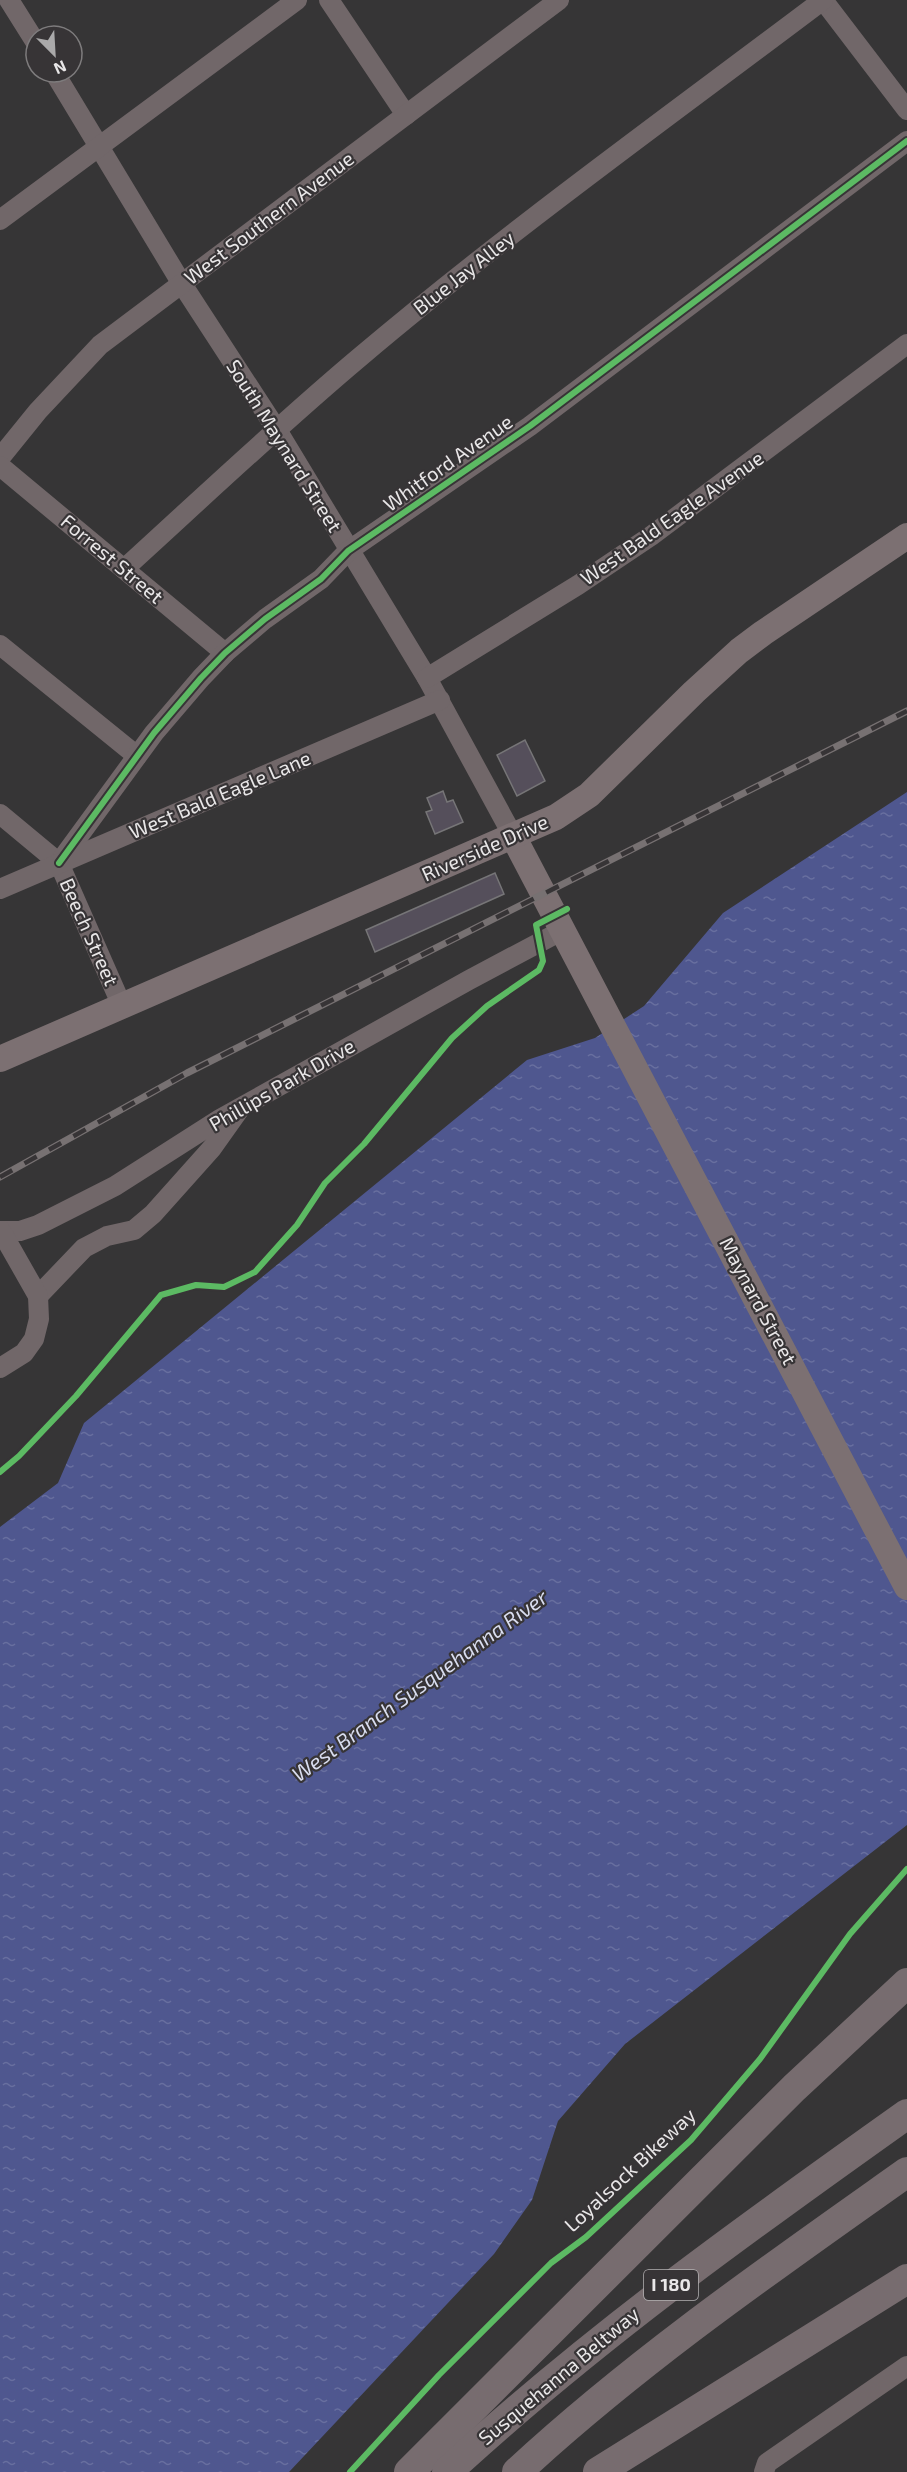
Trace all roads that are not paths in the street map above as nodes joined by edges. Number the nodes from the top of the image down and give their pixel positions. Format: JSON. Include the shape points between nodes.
{"nodes":[{"id":1,"x":297,"y":0,"type":"edge"},
{"id":2,"x":329,"y":0,"type":"edge"},
{"id":3,"x":559,"y":0,"type":"edge"},
{"id":4,"x":823,"y":0,"type":"edge"},
{"id":5,"x":10,"y":5,"type":"edge"},
{"id":6,"x":24,"y":25,"type":"edge"},
{"id":7,"x":62,"y":84,"type":"edge"},
{"id":8,"x":907,"y":110,"type":"edge"},
{"id":9,"x":406,"y":115,"type":"junction"},
{"id":10,"x":907,"y":141,"type":"edge"},
{"id":11,"x":99,"y":144,"type":"junction"},
{"id":12,"x":0,"y":220,"type":"edge"},
{"id":13,"x":182,"y":284,"type":"junction"},
{"id":14,"x":907,"y":344,"type":"edge"},
{"id":15,"x":277,"y":430,"type":"junction"},
{"id":16,"x":0,"y":458,"type":"edge"},
{"id":17,"x":0,"y":465,"type":"edge"},
{"id":18,"x":907,"y":536,"type":"edge"},
{"id":19,"x":348,"y":551,"type":"junction"},
{"id":20,"x":124,"y":569,"type":"junction"},
{"id":21,"x":0,"y":645,"type":"edge"},
{"id":22,"x":225,"y":653,"type":"junction"},
{"id":23,"x":427,"y":678,"type":"junction"},
{"id":24,"x":440,"y":700,"type":"junction"},
{"id":25,"x":136,"y":756,"type":"junction"},
{"id":26,"x":0,"y":814,"type":"edge"},
{"id":27,"x":513,"y":836,"type":"junction"},
{"id":28,"x":59,"y":863,"type":"junction"},
{"id":29,"x":0,"y":889,"type":"edge"},
{"id":30,"x":563,"y":930,"type":"junction"},
{"id":31,"x":122,"y":1006,"type":"junction"},
{"id":32,"x":607,"y":1015,"type":"joint"},
{"id":33,"x":0,"y":1059,"type":"edge"},
{"id":34,"x":242,"y":1106,"type":"junction"},
{"id":35,"x":0,"y":1231,"type":"edge"},
{"id":36,"x":38,"y":1296,"type":"junction"},
{"id":37,"x":0,"y":1368,"type":"edge"},
{"id":38,"x":907,"y":1587,"type":"edge"},
{"id":39,"x":907,"y":1983,"type":"edge"},
{"id":40,"x":907,"y":2114,"type":"edge"},
{"id":41,"x":907,"y":2172,"type":"edge"},
{"id":42,"x":907,"y":2279,"type":"edge"},
{"id":43,"x":907,"y":2366,"type":"edge"},
{"id":44,"x":409,"y":2472,"type":"edge"},
{"id":45,"x":447,"y":2472,"type":"edge"},
{"id":46,"x":517,"y":2472,"type":"edge"},
{"id":47,"x":598,"y":2472,"type":"edge"},
{"id":48,"x":764,"y":2472,"type":"edge"}],
"edges":[{"from":1,"to":11,"type":"street"},
{"from":2,"to":9,"type":"street"},
{"from":3,"to":9,"type":"street","name":"West Southern Avenue"},
{"from":4,"to":8,"type":"street"},
{"from":4,"to":15,"type":"street","name":"Blue Jay Alley","via":[[435,295]]},
{"from":5,"to":6,"type":"street"},
{"from":7,"to":11,"type":"street","name":"South Maynard Street"},
{"from":9,"to":13,"type":"street","name":"West Southern Avenue"},
{"from":10,"to":19,"type":"street","name":"Whitford Avenue","via":[[530,426]]},
{"from":11,"to":12,"type":"street"},
{"from":11,"to":13,"type":"street","name":"South Maynard Street"},
{"from":13,"to":15,"type":"street","name":"South Maynard Street"},
{"from":13,"to":16,"type":"street","name":"West Southern Avenue","via":[[83,360]]},
{"from":14,"to":23,"type":"street","name":"West Bald Eagle Avenue","via":[[651,537]]},
{"from":15,"to":19,"type":"street","name":"South Maynard Street"},
{"from":15,"to":20,"type":"street","name":"Blue Jay Alley"},
{"from":17,"to":20,"type":"street","name":"Forrest Street"},
{"from":18,"to":27,"type":"main road","name":"Riverside Drive","via":[[739,651],[589,795],[556,817]]},
{"from":19,"to":22,"type":"street","name":"Whitford Avenue","via":[[321,579]]},
{"from":19,"to":23,"type":"street","name":"South Maynard Street"},
{"from":20,"to":22,"type":"street","name":"Forrest Street"},
{"from":21,"to":25,"type":"street"},
{"from":22,"to":25,"type":"street","name":"Whitford Avenue"},
{"from":23,"to":24,"type":"street","name":"South Maynard Street"},
{"from":24,"to":27,"type":"street","name":"South Maynard Street"},
{"from":24,"to":28,"type":"street","name":"West Bald Eagle Lane"},
{"from":25,"to":28,"type":"street","name":"Whitford Avenue"},
{"from":26,"to":28,"type":"street","name":"Beech Street"},
{"from":27,"to":30,"type":"main road","name":"South Maynard Street"},
{"from":27,"to":31,"type":"main road","name":"Riverside Drive"},
{"from":28,"to":29,"type":"street","name":"West Bald Eagle Lane"},
{"from":28,"to":31,"type":"street","name":"Beech Street"},
{"from":30,"to":32,"type":"main road","name":"South Maynard Street"},
{"from":30,"to":34,"type":"street","name":"Phillips Park Drive"},
{"from":31,"to":33,"type":"main road","name":"Riverside Drive"},
{"from":32,"to":38,"type":"main road","name":"Maynard Street"},
{"from":34,"to":35,"type":"street","name":"Phillips Park Drive","via":[[115,1186],[38,1225],[20,1231]]},
{"from":34,"to":36,"type":"street","via":[[212,1148],[153,1214],[134,1230],[107,1236],[84,1248]]},
{"from":35,"to":36,"type":"street"},
{"from":36,"to":37,"type":"street","via":[[39,1319],[34,1339],[24,1353]]},
{"from":39,"to":44,"type":"highway","via":[[794,2088]]},
{"from":40,"to":45,"type":"highway","name":"Susquehanna Beltway","number":"I 180","via":[[645,2304]]},
{"from":41,"to":46,"type":"highway","number":"I 180","via":[[692,2328]]},
{"from":42,"to":47,"type":"highway"},
{"from":43,"to":48,"type":"street","via":[[767,2463]]}]}
